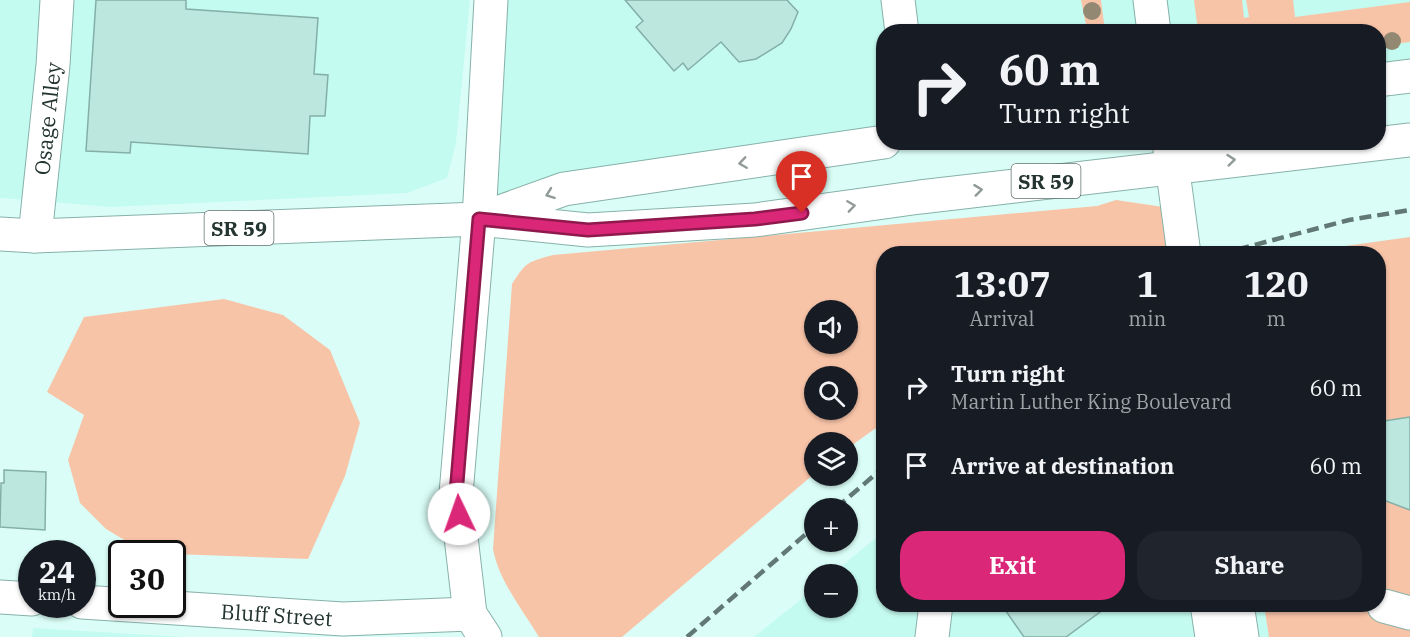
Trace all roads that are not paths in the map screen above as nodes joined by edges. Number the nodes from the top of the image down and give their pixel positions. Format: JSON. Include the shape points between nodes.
{"nodes":[{"id":1,"x":57,"y":0,"type":"edge"},
{"id":2,"x":491,"y":0,"type":"edge"},
{"id":3,"x":898,"y":0,"type":"edge"},
{"id":4,"x":1150,"y":0,"type":"edge"},
{"id":5,"x":901,"y":24,"type":"edge"},
{"id":6,"x":1153,"y":24,"type":"edge"},
{"id":7,"x":1410,"y":76,"type":"edge"},
{"id":8,"x":1386,"y":79,"type":"edge"},
{"id":9,"x":1410,"y":140,"type":"edge"},
{"id":10,"x":1386,"y":141,"type":"edge"},
{"id":11,"x":876,"y":143,"type":"edge"},
{"id":12,"x":1239,"y":150,"type":"edge"},
{"id":13,"x":1171,"y":154,"type":"edge"},
{"id":14,"x":479,"y":219,"type":"junction"},
{"id":15,"x":0,"y":234,"type":"edge"},
{"id":16,"x":35,"y":236,"type":"junction"},
{"id":17,"x":1183,"y":246,"type":"edge"},
{"id":18,"x":0,"y":597,"type":"edge"},
{"id":19,"x":18,"y":598,"type":"edge"},
{"id":20,"x":96,"y":603,"type":"edge"},
{"id":21,"x":935,"y":612,"type":"edge"},
{"id":22,"x":1208,"y":612,"type":"edge"},
{"id":23,"x":1238,"y":612,"type":"edge"},
{"id":24,"x":478,"y":625,"type":"edge"},
{"id":25,"x":932,"y":637,"type":"edge"},
{"id":26,"x":1212,"y":637,"type":"edge"},
{"id":27,"x":1242,"y":637,"type":"edge"}],
"edges":[{"from":1,"to":16,"type":"main road","name":"Osage Alley"},
{"from":2,"to":14,"type":"main road"},
{"from":3,"to":5,"type":"main road"},
{"from":4,"to":6,"type":"main road"},
{"from":7,"to":8,"type":"main road"},
{"from":10,"to":9,"type":"main road","number":"SR 59","one_way":true},
{"from":11,"to":14,"type":"main road","number":"SR 59","one_way":true,"via":[[564,189]]},
{"from":13,"to":12,"type":"main road","number":"SR 59","one_way":true},
{"from":14,"to":13,"type":"main road","number":"SR 59","one_way":true,"via":[[588,230],[755,219],[920,197]]},
{"from":13,"to":17,"type":"main road"},
{"from":14,"to":16,"type":"main road","number":"SR 59"},
{"from":14,"to":24,"type":"main road","via":[[456,494]]},
{"from":15,"to":16,"type":"main road","number":"SR 59"},
{"from":18,"to":19,"type":"main road"},
{"from":20,"to":24,"type":"main road","name":"Bluff Street"},
{"from":21,"to":25,"type":"main road"},
{"from":22,"to":26,"type":"main road"},
{"from":23,"to":27,"type":"main road"}]}
